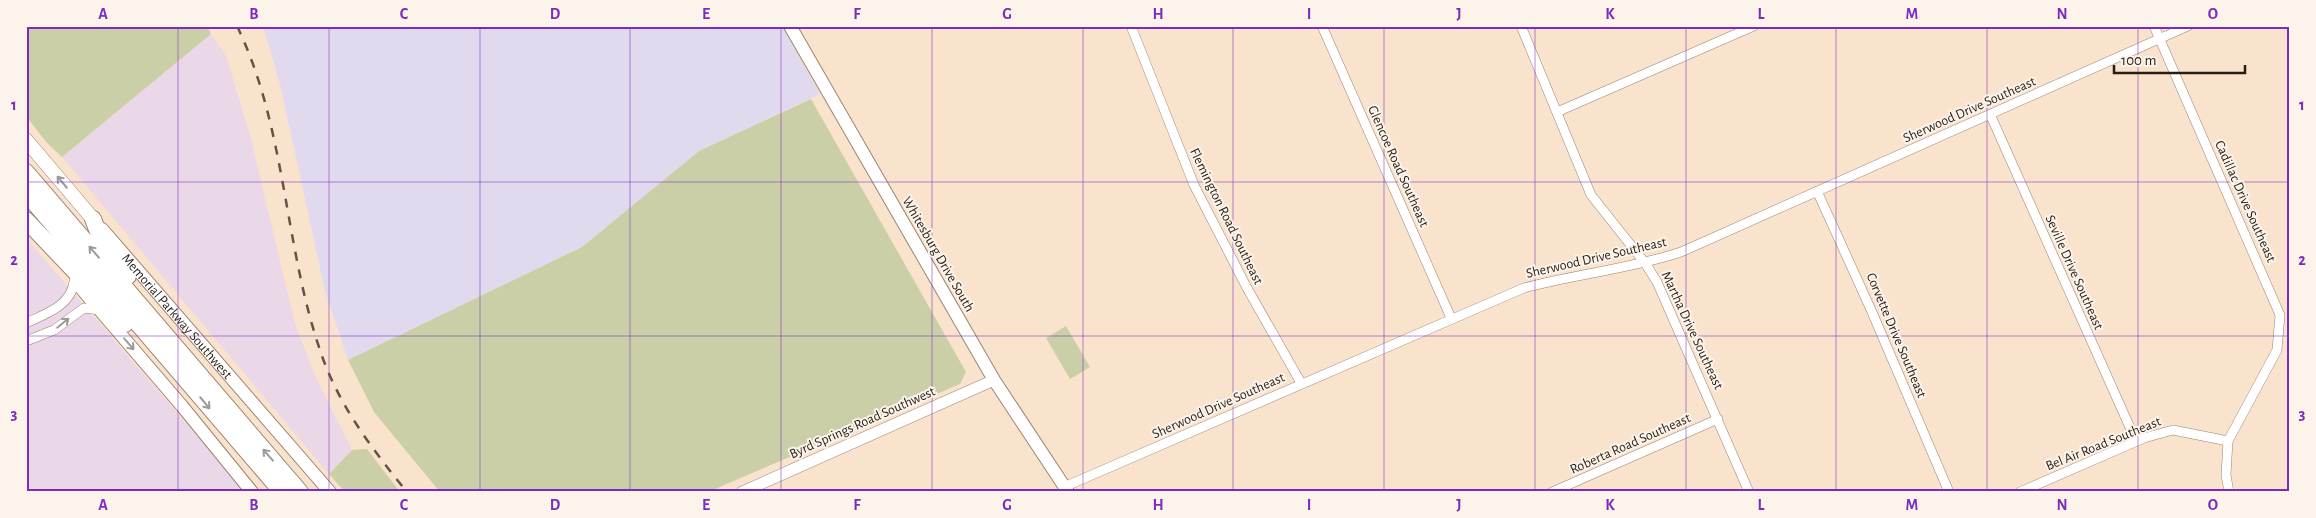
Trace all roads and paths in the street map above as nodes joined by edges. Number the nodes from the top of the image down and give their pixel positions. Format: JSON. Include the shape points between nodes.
{"nodes":[{"id":1,"x":790,"y":26,"type":"edge"},
{"id":2,"x":1130,"y":26,"type":"edge"},
{"id":3,"x":1322,"y":26,"type":"edge"},
{"id":4,"x":1521,"y":26,"type":"edge"},
{"id":5,"x":1754,"y":26,"type":"edge"},
{"id":6,"x":2154,"y":26,"type":"edge"},
{"id":7,"x":2188,"y":26,"type":"edge"},
{"id":8,"x":2160,"y":39,"type":"junction"},
{"id":9,"x":1557,"y":112,"type":"junction"},
{"id":10,"x":1990,"y":114,"type":"junction"},
{"id":11,"x":26,"y":140,"type":"edge"},
{"id":12,"x":26,"y":172,"type":"edge"},
{"id":13,"x":1817,"y":191,"type":"junction"},
{"id":14,"x":26,"y":193,"type":"edge"},
{"id":15,"x":94,"y":219,"type":"junction"},
{"id":16,"x":26,"y":222,"type":"edge"},
{"id":17,"x":1646,"y":263,"type":"junction"},
{"id":18,"x":74,"y":281,"type":"junction"},
{"id":19,"x":100,"y":310,"type":"junction"},
{"id":20,"x":1451,"y":318,"type":"junction"},
{"id":21,"x":26,"y":323,"type":"edge"},
{"id":22,"x":26,"y":341,"type":"edge"},
{"id":23,"x":188,"y":372,"type":"junction"},
{"id":24,"x":994,"y":380,"type":"junction"},
{"id":25,"x":1301,"y":383,"type":"junction"},
{"id":26,"x":1718,"y":419,"type":"junction"},
{"id":27,"x":2228,"y":441,"type":"junction"},
{"id":28,"x":2136,"y":442,"type":"junction"},
{"id":29,"x":1066,"y":489,"type":"edge"},
{"id":30,"x":252,"y":492,"type":"edge"},
{"id":31,"x":282,"y":492,"type":"edge"},
{"id":32,"x":300,"y":492,"type":"edge"},
{"id":33,"x":330,"y":492,"type":"edge"},
{"id":34,"x":742,"y":492,"type":"edge"},
{"id":35,"x":1552,"y":492,"type":"edge"},
{"id":36,"x":1749,"y":492,"type":"edge"},
{"id":37,"x":1949,"y":492,"type":"edge"},
{"id":38,"x":2020,"y":492,"type":"edge"},
{"id":39,"x":2229,"y":492,"type":"edge"}],
"edges":[{"from":1,"to":24,"type":"main road","name":"Whitesburg Drive South"},
{"from":2,"to":25,"type":"street","name":"Flemington Road Southeast","via":[[1194,185]]},
{"from":3,"to":20,"type":"street","name":"Glencoe Road Southeast"},
{"from":4,"to":9,"type":"street","name":"Martha Drive Southeast"},
{"from":5,"to":9,"type":"street"},
{"from":6,"to":8,"type":"street","name":"Cadillac Drive Southeast"},
{"from":7,"to":8,"type":"street","name":"Sherwood Drive Southeast"},
{"from":8,"to":10,"type":"street","name":"Sherwood Drive Southeast"},
{"from":8,"to":27,"type":"street","name":"Cadillac Drive Southeast","via":[[2280,315],[2277,350]]},
{"from":9,"to":17,"type":"street","name":"Martha Drive Southeast","via":[[1590,195]]},
{"from":10,"to":13,"type":"street","name":"Sherwood Drive Southeast"},
{"from":10,"to":28,"type":"street","name":"Seville Drive Southeast"},
{"from":15,"to":11,"type":"main road","name":"Memorial Parkway Southwest","one_way":true},
{"from":23,"to":12,"type":"highway","name":"Memorial Parkway Southwest","one_way":true},
{"from":13,"to":17,"type":"street","name":"Sherwood Drive Southeast","via":[[1681,252]]},
{"from":13,"to":37,"type":"street","name":"Corvette Drive Southeast"},
{"from":14,"to":23,"type":"highway","name":"Memorial Parkway Southwest"},
{"from":15,"to":23,"type":"highway","via":[[100,237],[183,344]]},
{"from":15,"to":33,"type":"main road","name":"Memorial Parkway Southwest"},
{"from":16,"to":18,"type":"main road"},
{"from":16,"to":23,"type":"highway","via":[[162,362]]},
{"from":17,"to":20,"type":"street","name":"Sherwood Drive Southeast","via":[[1560,278],[1524,288]]},
{"from":17,"to":26,"type":"street","name":"Martha Drive Southeast"},
{"from":18,"to":19,"type":"main road"},
{"from":18,"to":21,"type":"street","via":[[73,292],[66,302]]},
{"from":22,"to":19,"type":"street","one_way":true,"via":[[54,330],[84,308]]},
{"from":19,"to":30,"type":"main road","one_way":true},
{"from":20,"to":25,"type":"street","name":"Sherwood Drive Southeast"},
{"from":23,"to":31,"type":"highway","name":"Memorial Parkway Southwest","one_way":true},
{"from":32,"to":23,"type":"highway","name":"Memorial Parkway Southwest","one_way":true},
{"from":24,"to":29,"type":"main road","name":"Whitesburg Drive South"},
{"from":24,"to":34,"type":"street","name":"Byrd Springs Road Southwest"},
{"from":25,"to":29,"type":"street","name":"Sherwood Drive Southeast"},
{"from":26,"to":35,"type":"street","name":"Roberta Road Southeast"},
{"from":26,"to":36,"type":"street","name":"Martha Drive Southeast"},
{"from":27,"to":28,"type":"street","name":"Bel Air Road Southeast","via":[[2173,430]]},
{"from":27,"to":39,"type":"street","via":[[2226,475]]},
{"from":28,"to":38,"type":"street","name":"Bel Air Road Southeast"}]}
